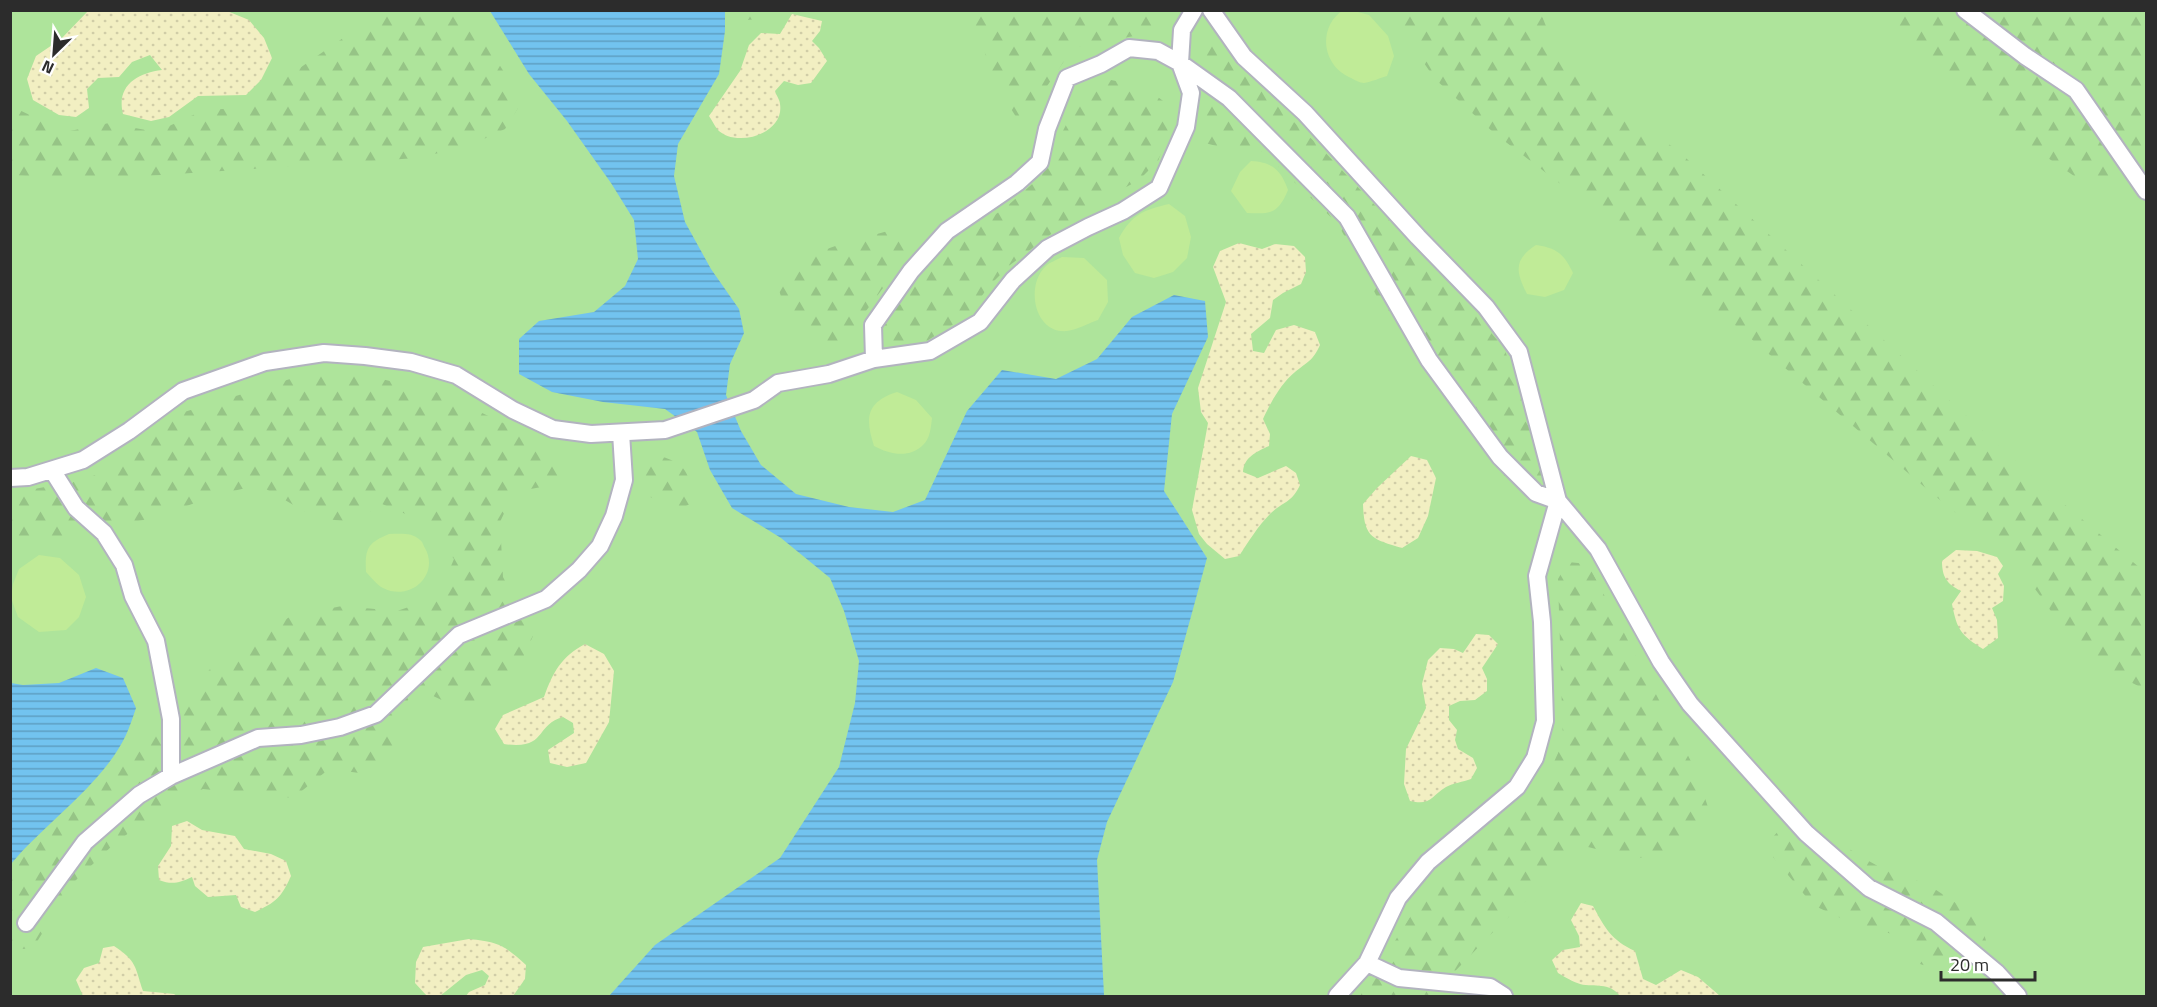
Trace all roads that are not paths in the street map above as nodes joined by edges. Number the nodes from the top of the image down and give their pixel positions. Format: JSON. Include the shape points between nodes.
{"nodes":[{"id":1,"x":1194,"y":10,"type":"edge"},
{"id":2,"x":1211,"y":10,"type":"edge"},
{"id":3,"x":1965,"y":10,"type":"edge"},
{"id":4,"x":1180,"y":63,"type":"junction"},
{"id":5,"x":2146,"y":191,"type":"edge"},
{"id":6,"x":874,"y":359,"type":"junction"},
{"id":7,"x":621,"y":433,"type":"junction"},
{"id":8,"x":52,"y":470,"type":"junction"},
{"id":9,"x":10,"y":478,"type":"edge"},
{"id":10,"x":1558,"y":501,"type":"junction"},
{"id":11,"x":171,"y":776,"type":"junction"},
{"id":12,"x":26,"y":923,"type":"dead end"},
{"id":13,"x":1367,"y":963,"type":"junction"},
{"id":14,"x":1337,"y":996,"type":"edge"},
{"id":15,"x":1504,"y":996,"type":"edge"},
{"id":16,"x":2018,"y":996,"type":"edge"}],
"edges":[{"from":1,"to":4,"type":"lane","via":[[1182,30]]},
{"from":2,"to":10,"type":"lane","via":[[1244,57],[1305,113],[1486,307],[1519,352]]},
{"from":3,"to":5,"type":"lane","via":[[2076,90]]},
{"from":4,"to":6,"type":"lane","via":[[1191,93],[1186,127],[1159,188],[1123,211],[1048,248],[1013,280],[980,322],[930,351]]},
{"from":4,"to":6,"type":"lane","via":[[1158,51],[1129,48],[1067,78],[1047,129],[1040,162],[1017,183],[947,231],[911,271],[873,325]]},
{"from":4,"to":10,"type":"lane","via":[[1229,98],[1347,217],[1429,360],[1500,457],[1536,493]]},
{"from":6,"to":7,"type":"lane","via":[[829,374],[778,383],[753,400],[665,430]]},
{"from":7,"to":8,"type":"lane","via":[[554,429],[513,410],[456,375],[411,362],[324,353],[265,362],[183,391],[83,460]]},
{"from":7,"to":11,"type":"lane","via":[[624,480],[614,516],[600,546],[546,598],[459,635],[376,714],[301,735],[258,738]]},
{"from":8,"to":9,"type":"lane"},
{"from":8,"to":11,"type":"lane","via":[[76,508],[104,533],[124,565],[133,596],[156,641],[171,719]]},
{"from":10,"to":13,"type":"lane","via":[[1537,576],[1545,721],[1535,758],[1517,787],[1428,862],[1398,898]]},
{"from":10,"to":16,"type":"lane","via":[[1598,549],[1661,662],[1690,704],[1806,833],[1869,888],[1936,922],[1997,973]]},
{"from":11,"to":12,"type":"lane","via":[[139,795],[85,842]]},
{"from":13,"to":14,"type":"lane"},
{"from":13,"to":15,"type":"lane","via":[[1400,978],[1490,987]]}]}
